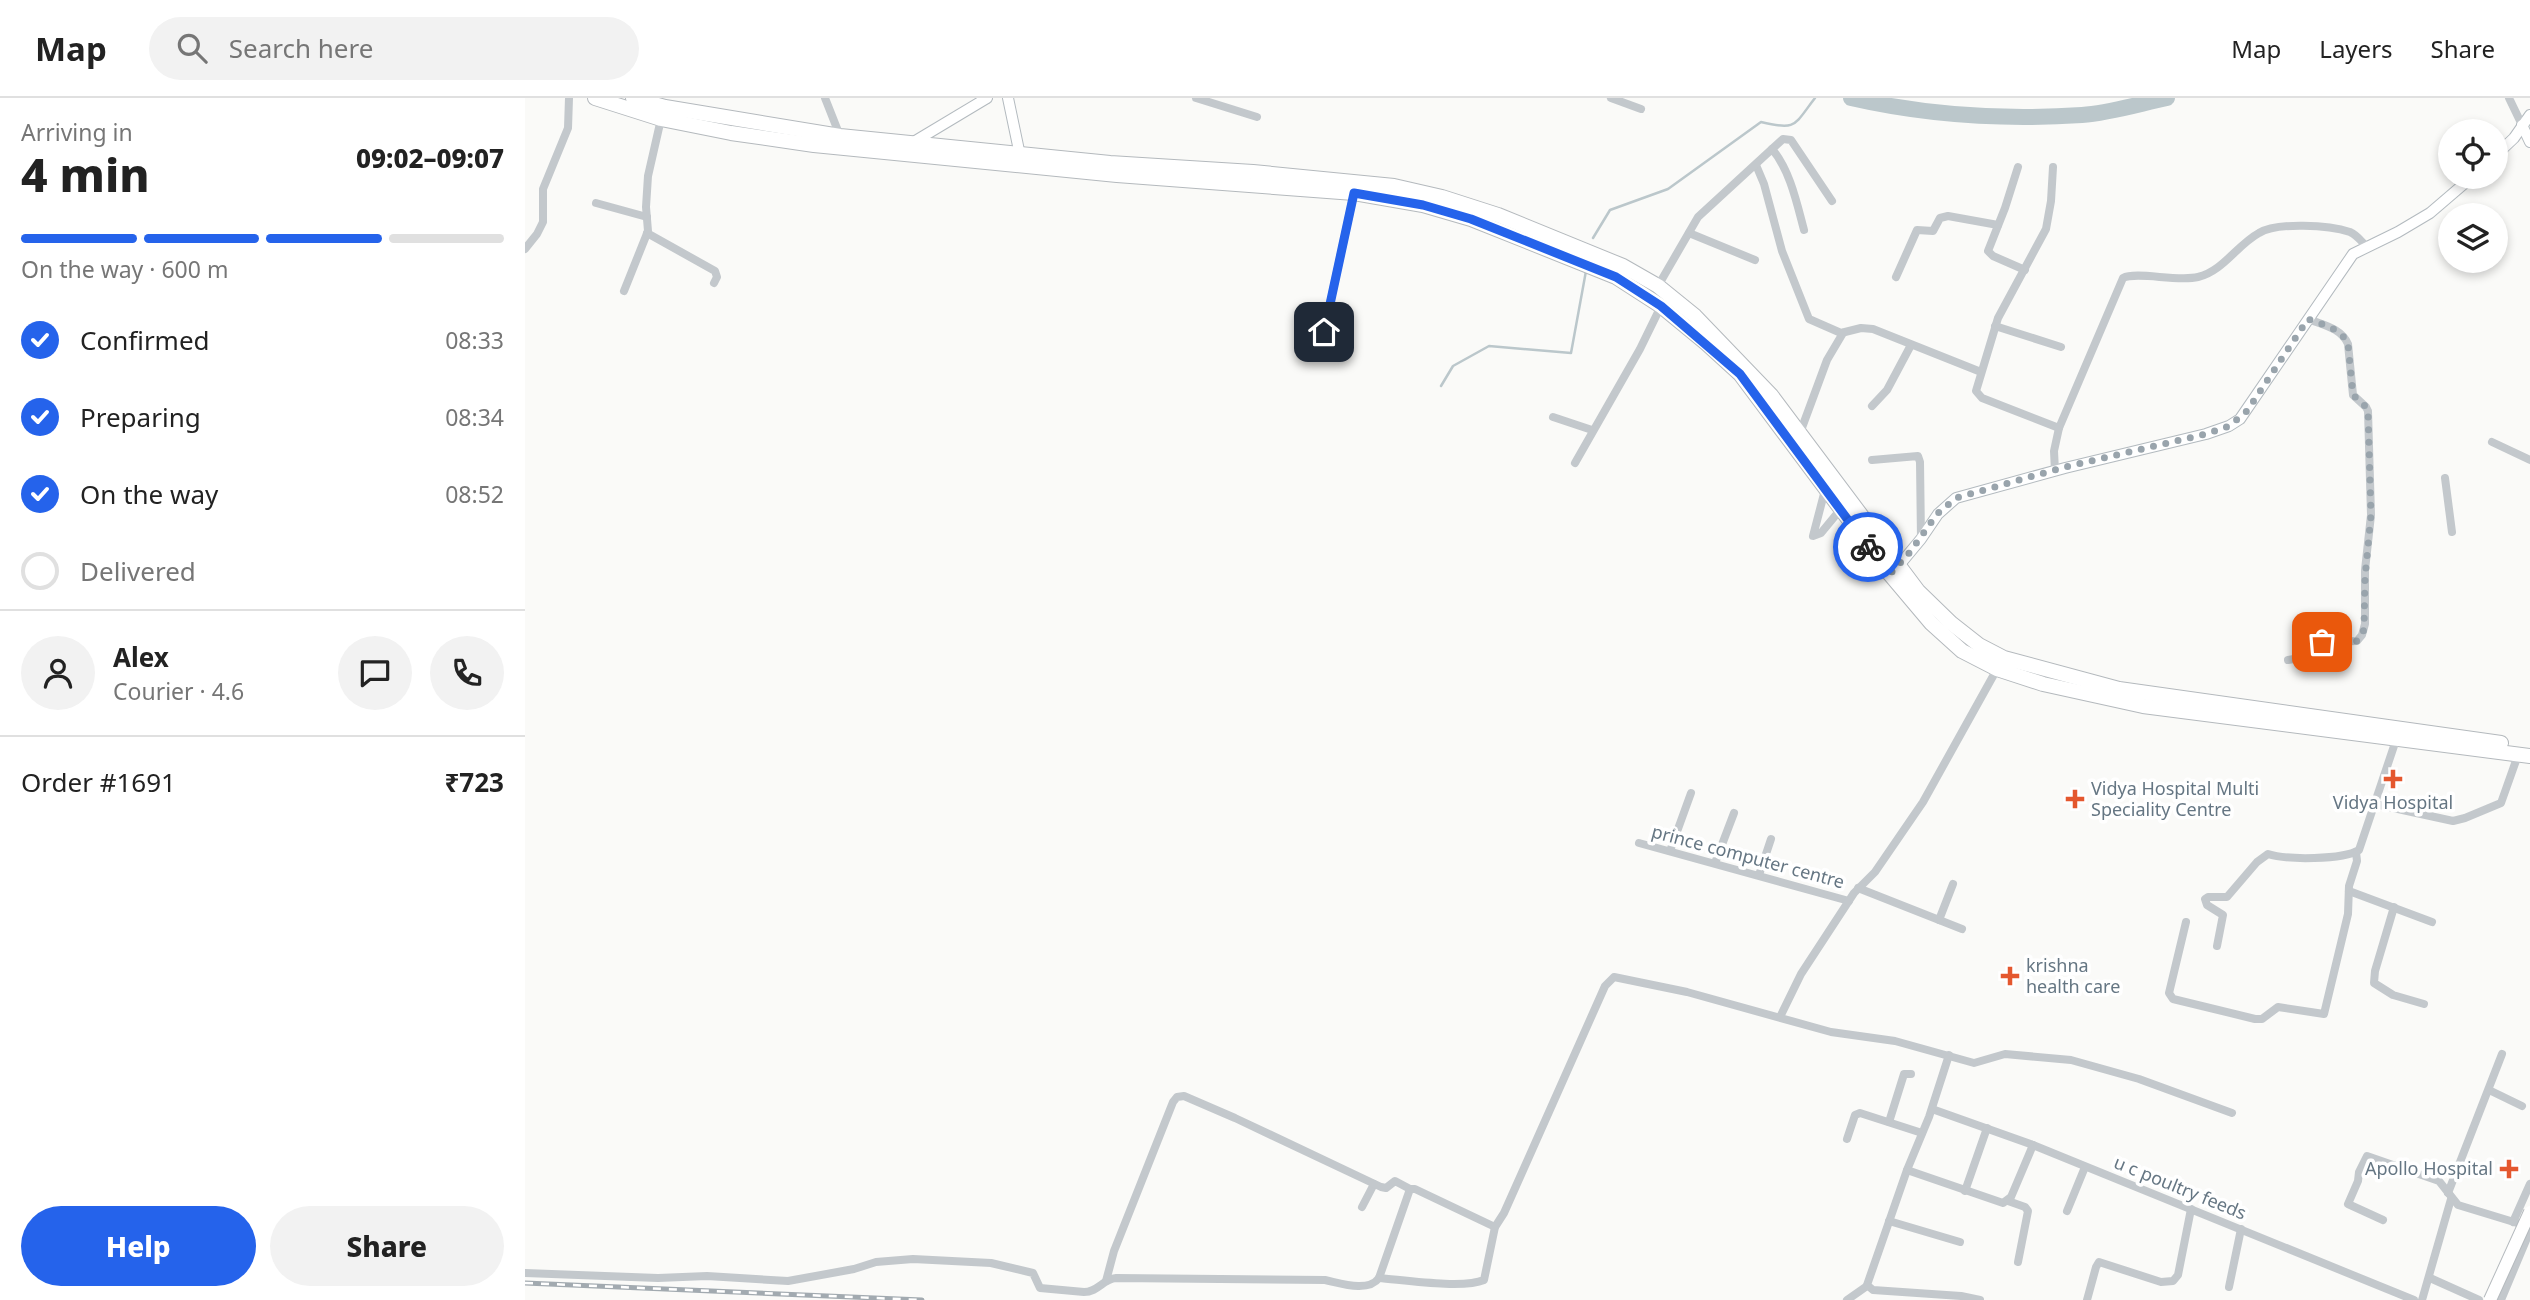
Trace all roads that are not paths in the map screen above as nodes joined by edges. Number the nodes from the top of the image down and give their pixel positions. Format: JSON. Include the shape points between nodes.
{"nodes":[{"id":1,"x":569,"y":98,"type":"edge"},
{"id":2,"x":595,"y":98,"type":"edge"},
{"id":3,"x":633,"y":98,"type":"edge"},
{"id":4,"x":825,"y":98,"type":"edge"},
{"id":5,"x":988,"y":98,"type":"edge"},
{"id":6,"x":1008,"y":98,"type":"edge"},
{"id":7,"x":1196,"y":98,"type":"edge"},
{"id":8,"x":1611,"y":98,"type":"edge"},
{"id":9,"x":2509,"y":98,"type":"edge"},
{"id":10,"x":1641,"y":108,"type":"dead end"},
{"id":11,"x":2530,"y":115,"type":"edge"},
{"id":12,"x":1257,"y":117,"type":"dead end"},
{"id":13,"x":661,"y":119,"type":"junction"},
{"id":14,"x":2522,"y":125,"type":"junction"},
{"id":15,"x":840,"y":136,"type":"junction"},
{"id":16,"x":2530,"y":142,"type":"edge"},
{"id":17,"x":911,"y":143,"type":"junction"},
{"id":18,"x":2508,"y":144,"type":"edge"},
{"id":19,"x":1772,"y":149,"type":"junction"},
{"id":20,"x":894,"y":154,"type":"junction"},
{"id":21,"x":1021,"y":160,"type":"junction"},
{"id":22,"x":1756,"y":165,"type":"junction"},
{"id":23,"x":2018,"y":166,"type":"dead end"},
{"id":24,"x":2053,"y":167,"type":"dead end"},
{"id":25,"x":2459,"y":189,"type":"edge"},
{"id":26,"x":1354,"y":193,"type":"junction"},
{"id":27,"x":1832,"y":201,"type":"dead end"},
{"id":28,"x":596,"y":203,"type":"dead end"},
{"id":29,"x":646,"y":217,"type":"junction"},
{"id":30,"x":1998,"y":225,"type":"junction"},
{"id":31,"x":1804,"y":230,"type":"dead end"},
{"id":32,"x":647,"y":233,"type":"junction"},
{"id":33,"x":1689,"y":233,"type":"junction"},
{"id":34,"x":2366,"y":246,"type":"junction"},
{"id":35,"x":525,"y":249,"type":"edge"},
{"id":36,"x":1755,"y":260,"type":"dead end"},
{"id":37,"x":2025,"y":270,"type":"junction"},
{"id":38,"x":1896,"y":276,"type":"dead end"},
{"id":39,"x":714,"y":283,"type":"dead end"},
{"id":40,"x":1658,"y":286,"type":"junction"},
{"id":41,"x":624,"y":291,"type":"dead end"},
{"id":42,"x":1661,"y":306,"type":"junction"},
{"id":43,"x":2308,"y":319,"type":"junction"},
{"id":44,"x":1995,"y":326,"type":"junction"},
{"id":45,"x":1843,"y":333,"type":"junction"},
{"id":46,"x":1911,"y":345,"type":"junction"},
{"id":47,"x":2061,"y":347,"type":"dead end"},
{"id":48,"x":1321,"y":350,"type":"dead end"},
{"id":49,"x":1981,"y":372,"type":"junction"},
{"id":50,"x":1871,"y":406,"type":"dead end"},
{"id":51,"x":1553,"y":417,"type":"dead end"},
{"id":52,"x":2060,"y":428,"type":"junction"},
{"id":53,"x":1592,"y":430,"type":"junction"},
{"id":54,"x":1800,"y":433,"type":"junction"},
{"id":55,"x":2492,"y":442,"type":"dead end"},
{"id":56,"x":1873,"y":460,"type":"dead end"},
{"id":57,"x":2530,"y":460,"type":"edge"},
{"id":58,"x":1575,"y":463,"type":"dead end"},
{"id":59,"x":2055,"y":471,"type":"junction"},
{"id":60,"x":2445,"y":478,"type":"dead end"},
{"id":61,"x":1825,"y":490,"type":"junction"},
{"id":62,"x":1840,"y":510,"type":"junction"},
{"id":63,"x":2452,"y":531,"type":"dead end"},
{"id":64,"x":1921,"y":539,"type":"junction"},
{"id":65,"x":1895,"y":570,"type":"junction"},
{"id":66,"x":2288,"y":660,"type":"dead end"},
{"id":67,"x":1997,"y":670,"type":"junction"},
{"id":68,"x":2396,"y":740,"type":"junction"},
{"id":69,"x":2526,"y":753,"type":"edge"},
{"id":70,"x":1691,"y":793,"type":"dead end"},
{"id":71,"x":2375,"y":803,"type":"junction"},
{"id":72,"x":1734,"y":813,"type":"dead end"},
{"id":73,"x":1771,"y":839,"type":"dead end"},
{"id":74,"x":1639,"y":843,"type":"dead end"},
{"id":75,"x":1670,"y":851,"type":"junction"},
{"id":76,"x":2356,"y":852,"type":"junction"},
{"id":77,"x":1715,"y":863,"type":"junction"},
{"id":78,"x":1759,"y":875,"type":"junction"},
{"id":79,"x":1953,"y":884,"type":"dead end"},
{"id":80,"x":1858,"y":888,"type":"junction"},
{"id":81,"x":2349,"y":891,"type":"junction"},
{"id":82,"x":1849,"y":901,"type":"junction"},
{"id":83,"x":2394,"y":907,"type":"junction"},
{"id":84,"x":1939,"y":920,"type":"junction"},
{"id":85,"x":2186,"y":922,"type":"dead end"},
{"id":86,"x":2432,"y":922,"type":"dead end"},
{"id":87,"x":1962,"y":929,"type":"dead end"},
{"id":88,"x":2217,"y":946,"type":"dead end"},
{"id":89,"x":2424,"y":1004,"type":"dead end"},
{"id":90,"x":1780,"y":1017,"type":"junction"},
{"id":91,"x":2503,"y":1054,"type":"dead end"},
{"id":92,"x":1949,"y":1055,"type":"junction"},
{"id":93,"x":1911,"y":1074,"type":"dead end"},
{"id":94,"x":2489,"y":1090,"type":"junction"},
{"id":95,"x":2522,"y":1106,"type":"dead end"},
{"id":96,"x":1932,"y":1110,"type":"junction"},
{"id":97,"x":2232,"y":1113,"type":"dead end"},
{"id":98,"x":1889,"y":1122,"type":"junction"},
{"id":99,"x":1987,"y":1128,"type":"junction"},
{"id":100,"x":1922,"y":1133,"type":"junction"},
{"id":101,"x":1847,"y":1139,"type":"dead end"},
{"id":102,"x":2033,"y":1145,"type":"junction"},
{"id":103,"x":2085,"y":1167,"type":"junction"},
{"id":104,"x":1907,"y":1170,"type":"junction"},
{"id":105,"x":1374,"y":1184,"type":"junction"},
{"id":106,"x":2530,"y":1185,"type":"edge"},
{"id":107,"x":1410,"y":1189,"type":"junction"},
{"id":108,"x":1965,"y":1191,"type":"junction"},
{"id":109,"x":2450,"y":1196,"type":"junction"},
{"id":110,"x":2008,"y":1201,"type":"junction"},
{"id":111,"x":1362,"y":1207,"type":"dead end"},
{"id":112,"x":2191,"y":1209,"type":"junction"},
{"id":113,"x":2067,"y":1211,"type":"dead end"},
{"id":114,"x":2530,"y":1212,"type":"edge"},
{"id":115,"x":2383,"y":1220,"type":"dead end"},
{"id":116,"x":1889,"y":1221,"type":"junction"},
{"id":117,"x":2513,"y":1222,"type":"junction"},
{"id":118,"x":1495,"y":1227,"type":"junction"},
{"id":119,"x":2241,"y":1229,"type":"junction"},
{"id":120,"x":2530,"y":1229,"type":"edge"},
{"id":121,"x":1960,"y":1242,"type":"dead end"},
{"id":122,"x":2018,"y":1262,"type":"dead end"},
{"id":123,"x":525,"y":1273,"type":"edge"},
{"id":124,"x":2430,"y":1278,"type":"junction"},
{"id":125,"x":1379,"y":1279,"type":"junction"},
{"id":126,"x":1106,"y":1281,"type":"junction"},
{"id":127,"x":1867,"y":1286,"type":"junction"},
{"id":128,"x":2229,"y":1287,"type":"dead end"},
{"id":129,"x":1847,"y":1300,"type":"edge"},
{"id":130,"x":1980,"y":1300,"type":"edge"},
{"id":131,"x":2087,"y":1300,"type":"edge"},
{"id":132,"x":2414,"y":1300,"type":"edge"},
{"id":133,"x":2422,"y":1300,"type":"edge"},
{"id":134,"x":2479,"y":1300,"type":"edge"},
{"id":135,"x":2490,"y":1300,"type":"edge"},
{"id":136,"x":2501,"y":1300,"type":"edge"}],
"edges":[{"from":1,"to":35,"type":"street","via":[[568,128],[543,189],[543,222]]},
{"from":2,"to":13,"type":"highway"},
{"from":3,"to":15,"type":"highway"},
{"from":4,"to":15,"type":"street"},
{"from":5,"to":17,"type":"street"},
{"from":6,"to":21,"type":"street"},
{"from":7,"to":12,"type":"street"},
{"from":8,"to":10,"type":"street"},
{"from":9,"to":14,"type":"street"},
{"from":11,"to":14,"type":"street"},
{"from":13,"to":20,"type":"highway"},
{"from":13,"to":29,"type":"street","via":[[647,176]]},
{"from":14,"to":16,"type":"street"},
{"from":14,"to":18,"type":"street"},
{"from":15,"to":17,"type":"highway"},
{"from":17,"to":20,"type":"street"},
{"from":17,"to":21,"type":"highway"},
{"from":19,"to":22,"type":"street"},
{"from":19,"to":27,"type":"street","via":[[1783,139],[1791,140]]},
{"from":19,"to":31,"type":"street","via":[[1779,157]]},
{"from":20,"to":21,"type":"highway"},
{"from":21,"to":26,"type":"highway"},
{"from":21,"to":40,"type":"highway","via":[[1394,186],[1497,215],[1595,253]]},
{"from":22,"to":33,"type":"street","via":[[1705,209]]},
{"from":22,"to":45,"type":"street","via":[[1808,317]]},
{"from":23,"to":30,"type":"street"},
{"from":24,"to":37,"type":"street","via":[[2048,221]]},
{"from":25,"to":34,"type":"street","via":[[2430,213]]},
{"from":26,"to":42,"type":"highway","via":[[1471,219],[1616,277]]},
{"from":26,"to":48,"type":"street"},
{"from":28,"to":29,"type":"street"},
{"from":29,"to":32,"type":"street"},
{"from":30,"to":37,"type":"street","via":[[1989,253]]},
{"from":30,"to":38,"type":"street","via":[[1940,218],[1933,230],[1917,230],[1912,235]]},
{"from":32,"to":39,"type":"street","via":[[715,271]]},
{"from":32,"to":41,"type":"street"},
{"from":33,"to":36,"type":"street"},
{"from":33,"to":40,"type":"street"},
{"from":34,"to":43,"type":"street","via":[[2353,254]]},
{"from":34,"to":52,"type":"street","via":[[2342,230],[2278,227],[2251,237],[2206,275],[2181,280],[2127,275]]},
{"from":37,"to":44,"type":"street"},
{"from":40,"to":54,"type":"highway","via":[[1742,363]]},
{"from":42,"to":53,"type":"street"},
{"from":42,"to":61,"type":"highway","via":[[1740,374]]},
{"from":43,"to":59,"type":"street","via":[[2247,411],[2229,426]]},
{"from":43,"to":66,"type":"street","via":[[2337,331],[2348,344],[2353,395],[2368,411],[2371,515],[2362,635],[2357,641],[2322,642],[2302,659]]},
{"from":44,"to":47,"type":"street"},
{"from":44,"to":49,"type":"street"},
{"from":45,"to":46,"type":"street","via":[[1865,327]]},
{"from":45,"to":54,"type":"street","via":[[1827,360]]},
{"from":46,"to":49,"type":"street"},
{"from":46,"to":50,"type":"street","via":[[1887,390]]},
{"from":49,"to":52,"type":"street","via":[[1978,396]]},
{"from":51,"to":53,"type":"street"},
{"from":52,"to":59,"type":"street"},
{"from":53,"to":58,"type":"street"},
{"from":54,"to":65,"type":"highway"},
{"from":55,"to":57,"type":"street"},
{"from":56,"to":64,"type":"street","via":[[1918,456]]},
{"from":59,"to":64,"type":"street","via":[[1956,498],[1937,514]]},
{"from":60,"to":63,"type":"street"},
{"from":61,"to":62,"type":"highway"},
{"from":61,"to":62,"type":"street","via":[[1813,536]]},
{"from":62,"to":65,"type":"highway"},
{"from":64,"to":65,"type":"street"},
{"from":65,"to":67,"type":"highway","via":[[1931,623],[1962,651]]},
{"from":65,"to":69,"type":"highway","via":[[1979,645],[2038,669],[2119,689]]},
{"from":67,"to":68,"type":"highway","via":[[2143,706]]},
{"from":67,"to":80,"type":"street","via":[[1923,802],[1875,872]]},
{"from":68,"to":69,"type":"highway"},
{"from":68,"to":71,"type":"street"},
{"from":69,"to":71,"type":"street","via":[[2501,803],[2465,818],[2445,820]]},
{"from":70,"to":75,"type":"street"},
{"from":71,"to":76,"type":"street"},
{"from":72,"to":77,"type":"street"},
{"from":73,"to":78,"type":"street"},
{"from":74,"to":75,"type":"street","name":"prince computer centre"},
{"from":75,"to":77,"type":"street","name":"prince computer centre"},
{"from":76,"to":81,"type":"street"},
{"from":76,"to":88,"type":"street","via":[[2315,858],[2269,854],[2257,862],[2227,897],[2205,901],[2223,915]]},
{"from":77,"to":78,"type":"street","name":"prince computer centre"},
{"from":78,"to":82,"type":"street","name":"prince computer centre"},
{"from":79,"to":84,"type":"street"},
{"from":80,"to":82,"type":"street"},
{"from":80,"to":84,"type":"street"},
{"from":81,"to":83,"type":"street"},
{"from":81,"to":85,"type":"street","via":[[2348,914],[2322,1015],[2274,1007],[2262,1019],[2255,1019],[2173,999],[2169,993]]},
{"from":82,"to":90,"type":"street","via":[[1797,981]]},
{"from":83,"to":86,"type":"street"},
{"from":83,"to":89,"type":"street","via":[[2376,985]]},
{"from":84,"to":87,"type":"street"},
{"from":90,"to":92,"type":"street"},
{"from":90,"to":118,"type":"street","via":[[1614,977],[1605,986]]},
{"from":91,"to":94,"type":"street"},
{"from":92,"to":96,"type":"street"},
{"from":92,"to":97,"type":"street","via":[[1974,1063],[2005,1054],[2071,1060]]},
{"from":93,"to":98,"type":"street","via":[[1903,1077]]},
{"from":94,"to":95,"type":"street"},
{"from":94,"to":109,"type":"street"},
{"from":96,"to":99,"type":"street","name":"u c poultry feeds"},
{"from":96,"to":100,"type":"street"},
{"from":98,"to":100,"type":"street"},
{"from":98,"to":101,"type":"street","via":[[1857,1114]]},
{"from":99,"to":102,"type":"street","name":"u c poultry feeds"},
{"from":99,"to":108,"type":"street"},
{"from":100,"to":104,"type":"street"},
{"from":102,"to":103,"type":"street","name":"u c poultry feeds"},
{"from":102,"to":110,"type":"street"},
{"from":103,"to":112,"type":"street","name":"u c poultry feeds"},
{"from":103,"to":113,"type":"street"},
{"from":104,"to":108,"type":"street"},
{"from":104,"to":116,"type":"street"},
{"from":105,"to":107,"type":"street","via":[[1386,1188],[1395,1181]]},
{"from":105,"to":111,"type":"street"},
{"from":105,"to":126,"type":"street","via":[[1235,1118],[1177,1097]]},
{"from":106,"to":117,"type":"street"},
{"from":107,"to":118,"type":"street"},
{"from":107,"to":125,"type":"street"},
{"from":108,"to":110,"type":"street","via":[[1996,1202]]},
{"from":109,"to":115,"type":"street","via":[[2434,1178],[2367,1156],[2348,1204]]},
{"from":109,"to":117,"type":"street","via":[[2458,1205]]},
{"from":109,"to":124,"type":"street"},
{"from":110,"to":122,"type":"street","via":[[2028,1210]]},
{"from":112,"to":119,"type":"street","name":"u c poultry feeds"},
{"from":112,"to":131,"type":"street","via":[[2173,1281],[2161,1282],[2099,1262]]},
{"from":114,"to":135,"type":"main road","bridge":true},
{"from":116,"to":121,"type":"street"},
{"from":116,"to":127,"type":"street"},
{"from":117,"to":120,"type":"street"},
{"from":118,"to":125,"type":"street","via":[[1486,1276],[1479,1282]]},
{"from":119,"to":128,"type":"street"},
{"from":119,"to":132,"type":"street","name":"u c poultry feeds"},
{"from":120,"to":136,"type":"street"},
{"from":123,"to":126,"type":"street","via":[[788,1281],[913,1259],[1027,1269],[1040,1288],[1050,1290],[1091,1292]]},
{"from":124,"to":133,"type":"street"},
{"from":124,"to":134,"type":"street"},
{"from":125,"to":126,"type":"street","via":[[1370,1285],[1325,1280]]},
{"from":127,"to":129,"type":"street"},
{"from":127,"to":130,"type":"street"}]}
